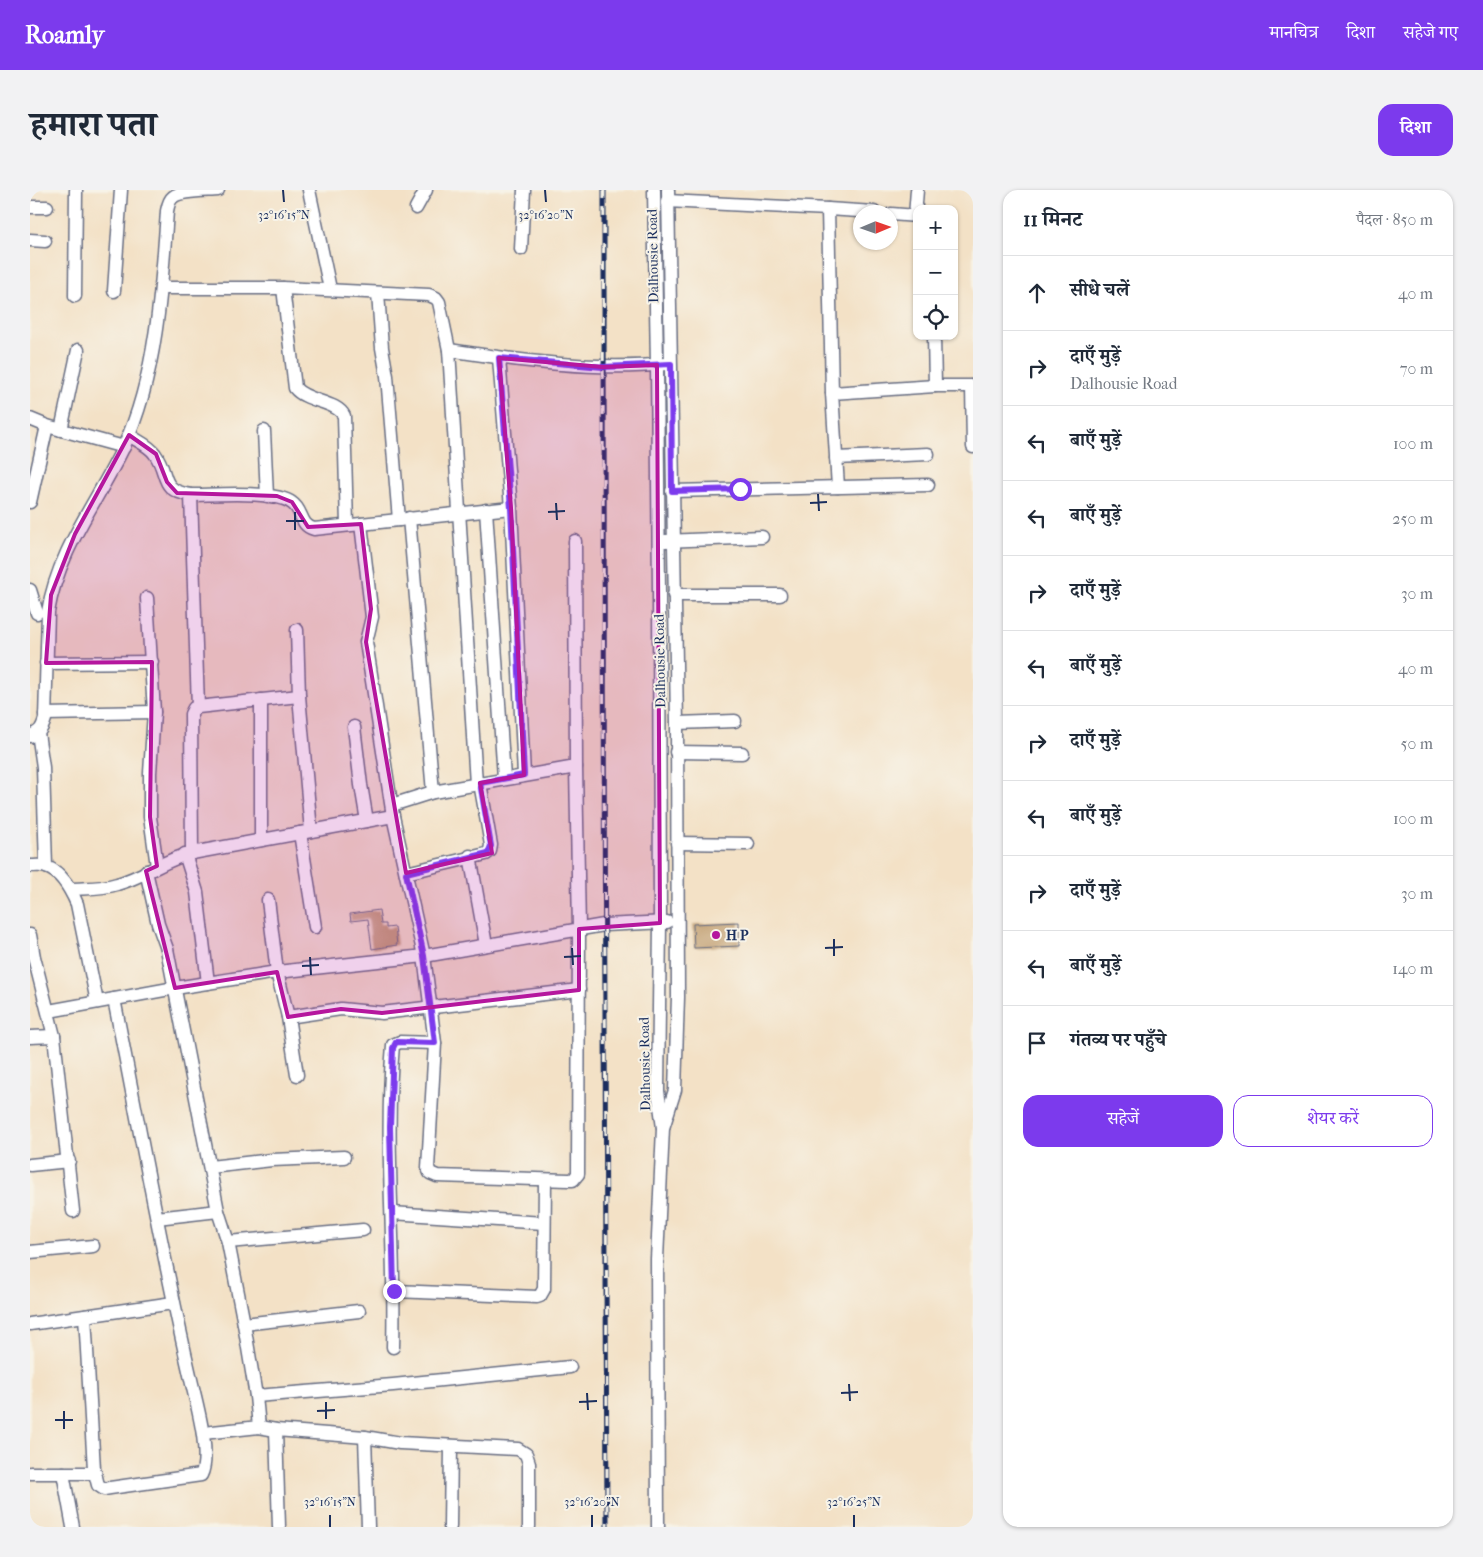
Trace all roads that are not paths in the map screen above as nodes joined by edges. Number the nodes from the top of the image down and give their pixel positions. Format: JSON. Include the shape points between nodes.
{"nodes":[{"id":1,"x":76,"y":190,"type":"edge"},
{"id":2,"x":121,"y":190,"type":"edge"},
{"id":3,"x":218,"y":190,"type":"edge"},
{"id":4,"x":309,"y":190,"type":"edge"},
{"id":5,"x":426,"y":190,"type":"edge"},
{"id":6,"x":524,"y":190,"type":"edge"},
{"id":7,"x":654,"y":190,"type":"edge"},
{"id":8,"x":917,"y":190,"type":"edge"},
{"id":9,"x":180,"y":192,"type":"edge"},
{"id":10,"x":667,"y":196,"type":"edge"},
{"id":11,"x":916,"y":205,"type":"edge"},
{"id":12,"x":30,"y":206,"type":"edge"},
{"id":13,"x":47,"y":207,"type":"dead end"},
{"id":14,"x":416,"y":208,"type":"dead end"},
{"id":15,"x":828,"y":209,"type":"junction"},
{"id":16,"x":853,"y":211,"type":"edge"},
{"id":17,"x":898,"y":215,"type":"edge"},
{"id":18,"x":913,"y":216,"type":"edge"},
{"id":19,"x":30,"y":240,"type":"edge"},
{"id":20,"x":45,"y":241,"type":"dead end"},
{"id":21,"x":521,"y":249,"type":"dead end"},
{"id":22,"x":162,"y":288,"type":"junction"},
{"id":23,"x":283,"y":288,"type":"junction"},
{"id":24,"x":330,"y":289,"type":"junction"},
{"id":25,"x":114,"y":291,"type":"dead end"},
{"id":26,"x":378,"y":293,"type":"junction"},
{"id":27,"x":75,"y":296,"type":"dead end"},
{"id":28,"x":934,"y":340,"type":"edge"},
{"id":29,"x":78,"y":350,"type":"dead end"},
{"id":30,"x":449,"y":350,"type":"junction"},
{"id":31,"x":499,"y":358,"type":"junction"},
{"id":32,"x":671,"y":364,"type":"junction"},
{"id":33,"x":658,"y":365,"type":"junction"},
{"id":34,"x":935,"y":386,"type":"junction"},
{"id":35,"x":972,"y":386,"type":"edge"},
{"id":36,"x":832,"y":393,"type":"junction"},
{"id":37,"x":30,"y":419,"type":"edge"},
{"id":38,"x":47,"y":426,"type":"junction"},
{"id":39,"x":62,"y":430,"type":"junction"},
{"id":40,"x":264,"y":431,"type":"dead end"},
{"id":41,"x":126,"y":441,"type":"junction"},
{"id":42,"x":973,"y":446,"type":"edge"},
{"id":43,"x":928,"y":454,"type":"dead end"},
{"id":44,"x":836,"y":458,"type":"junction"},
{"id":45,"x":928,"y":485,"type":"dead end"},
{"id":46,"x":838,"y":487,"type":"junction"},
{"id":47,"x":672,"y":491,"type":"junction"},
{"id":48,"x":191,"y":495,"type":"junction"},
{"id":49,"x":267,"y":496,"type":"junction"},
{"id":50,"x":30,"y":502,"type":"edge"},
{"id":51,"x":511,"y":508,"type":"junction"},
{"id":52,"x":486,"y":510,"type":"junction"},
{"id":53,"x":460,"y":513,"type":"junction"},
{"id":54,"x":404,"y":519,"type":"junction"},
{"id":55,"x":361,"y":524,"type":"junction"},
{"id":56,"x":347,"y":525,"type":"junction"},
{"id":57,"x":762,"y":537,"type":"dead end"},
{"id":58,"x":672,"y":540,"type":"junction"},
{"id":59,"x":574,"y":541,"type":"dead end"},
{"id":60,"x":658,"y":541,"type":"junction"},
{"id":61,"x":30,"y":590,"type":"edge"},
{"id":62,"x":674,"y":595,"type":"junction"},
{"id":63,"x":780,"y":595,"type":"dead end"},
{"id":64,"x":147,"y":598,"type":"dead end"},
{"id":65,"x":38,"y":612,"type":"edge"},
{"id":66,"x":296,"y":630,"type":"dead end"},
{"id":67,"x":152,"y":662,"type":"junction"},
{"id":68,"x":46,"y":663,"type":"junction"},
{"id":69,"x":299,"y":696,"type":"junction"},
{"id":70,"x":261,"y":700,"type":"junction"},
{"id":71,"x":198,"y":707,"type":"junction"},
{"id":72,"x":154,"y":712,"type":"junction"},
{"id":73,"x":45,"y":714,"type":"junction"},
{"id":74,"x":735,"y":721,"type":"dead end"},
{"id":75,"x":677,"y":723,"type":"junction"},
{"id":76,"x":354,"y":727,"type":"dead end"},
{"id":77,"x":34,"y":734,"type":"edge"},
{"id":78,"x":676,"y":752,"type":"junction"},
{"id":79,"x":742,"y":754,"type":"dead end"},
{"id":80,"x":576,"y":767,"type":"junction"},
{"id":81,"x":524,"y":775,"type":"junction"},
{"id":82,"x":504,"y":778,"type":"junction"},
{"id":83,"x":478,"y":784,"type":"junction"},
{"id":84,"x":433,"y":792,"type":"junction"},
{"id":85,"x":393,"y":810,"type":"junction"},
{"id":86,"x":367,"y":821,"type":"junction"},
{"id":87,"x":306,"y":832,"type":"junction"},
{"id":88,"x":261,"y":840,"type":"junction"},
{"id":89,"x":677,"y":843,"type":"junction"},
{"id":90,"x":748,"y":844,"type":"dead end"},
{"id":91,"x":189,"y":853,"type":"junction"},
{"id":92,"x":470,"y":856,"type":"junction"},
{"id":93,"x":30,"y":866,"type":"edge"},
{"id":94,"x":46,"y":867,"type":"junction"},
{"id":95,"x":151,"y":869,"type":"junction"},
{"id":96,"x":406,"y":873,"type":"junction"},
{"id":97,"x":71,"y":889,"type":"junction"},
{"id":98,"x":268,"y":900,"type":"dead end"},
{"id":99,"x":660,"y":922,"type":"junction"},
{"id":100,"x":677,"y":922,"type":"junction"},
{"id":101,"x":315,"y":927,"type":"dead end"},
{"id":102,"x":579,"y":928,"type":"junction"},
{"id":103,"x":30,"y":936,"type":"edge"},
{"id":104,"x":486,"y":945,"type":"junction"},
{"id":105,"x":424,"y":956,"type":"junction"},
{"id":106,"x":32,"y":958,"type":"edge"},
{"id":107,"x":277,"y":972,"type":"junction"},
{"id":108,"x":208,"y":983,"type":"junction"},
{"id":109,"x":175,"y":988,"type":"junction"},
{"id":110,"x":579,"y":990,"type":"junction"},
{"id":111,"x":114,"y":999,"type":"junction"},
{"id":112,"x":97,"y":1002,"type":"junction"},
{"id":113,"x":429,"y":1008,"type":"junction"},
{"id":114,"x":49,"y":1011,"type":"junction"},
{"id":115,"x":288,"y":1017,"type":"junction"},
{"id":116,"x":54,"y":1036,"type":"junction"},
{"id":117,"x":30,"y":1038,"type":"edge"},
{"id":118,"x":435,"y":1043,"type":"junction"},
{"id":119,"x":297,"y":1075,"type":"dead end"},
{"id":120,"x":663,"y":1128,"type":"junction"},
{"id":121,"x":344,"y":1157,"type":"dead end"},
{"id":122,"x":69,"y":1161,"type":"junction"},
{"id":123,"x":30,"y":1165,"type":"edge"},
{"id":124,"x":210,"y":1167,"type":"junction"},
{"id":125,"x":545,"y":1180,"type":"junction"},
{"id":126,"x":73,"y":1211,"type":"dead end"},
{"id":127,"x":218,"y":1211,"type":"junction"},
{"id":128,"x":392,"y":1213,"type":"junction"},
{"id":129,"x":157,"y":1218,"type":"junction"},
{"id":130,"x":544,"y":1223,"type":"junction"},
{"id":131,"x":363,"y":1230,"type":"dead end"},
{"id":132,"x":228,"y":1242,"type":"junction"},
{"id":133,"x":93,"y":1246,"type":"dead end"},
{"id":134,"x":30,"y":1252,"type":"edge"},
{"id":135,"x":394,"y":1291,"type":"junction"},
{"id":136,"x":173,"y":1303,"type":"junction"},
{"id":137,"x":359,"y":1311,"type":"dead end"},
{"id":138,"x":85,"y":1316,"type":"junction"},
{"id":139,"x":30,"y":1324,"type":"edge"},
{"id":140,"x":244,"y":1324,"type":"junction"},
{"id":141,"x":393,"y":1347,"type":"dead end"},
{"id":142,"x":570,"y":1367,"type":"dead end"},
{"id":143,"x":256,"y":1396,"type":"junction"},
{"id":144,"x":259,"y":1427,"type":"junction"},
{"id":145,"x":276,"y":1430,"type":"junction"},
{"id":146,"x":203,"y":1433,"type":"junction"},
{"id":147,"x":365,"y":1437,"type":"junction"},
{"id":148,"x":451,"y":1446,"type":"junction"},
{"id":149,"x":30,"y":1473,"type":"edge"},
{"id":150,"x":63,"y":1473,"type":"junction"},
{"id":151,"x":95,"y":1473,"type":"junction"},
{"id":152,"x":73,"y":1527,"type":"edge"},
{"id":153,"x":279,"y":1527,"type":"edge"},
{"id":154,"x":368,"y":1527,"type":"edge"},
{"id":155,"x":450,"y":1527,"type":"edge"},
{"id":156,"x":529,"y":1527,"type":"edge"},
{"id":157,"x":658,"y":1527,"type":"edge"}],
"edges":[{"from":1,"to":27,"type":"street"},
{"from":2,"to":25,"type":"street"},
{"from":3,"to":9,"type":"street"},
{"from":4,"to":24,"type":"street"},
{"from":5,"to":14,"type":"street"},
{"from":6,"to":21,"type":"street"},
{"from":7,"to":33,"type":"street","name":"Dalhousie Road"},
{"from":8,"to":11,"type":"street"},
{"from":9,"to":22,"type":"street","via":[[170,201],[167,211]]},
{"from":10,"to":15,"type":"street"},
{"from":10,"to":32,"type":"street","name":"Dalhousie Road"},
{"from":12,"to":13,"type":"street"},
{"from":15,"to":16,"type":"street"},
{"from":15,"to":36,"type":"street"},
{"from":17,"to":18,"type":"street"},
{"from":19,"to":20,"type":"street"},
{"from":22,"to":23,"type":"street"},
{"from":22,"to":41,"type":"street","via":[[148,372]]},
{"from":23,"to":24,"type":"street"},
{"from":23,"to":56,"type":"street","via":[[295,388],[305,396],[339,409],[344,416]]},
{"from":24,"to":26,"type":"street"},
{"from":26,"to":30,"type":"street","via":[[436,298]]},
{"from":26,"to":54,"type":"street"},
{"from":28,"to":34,"type":"street"},
{"from":29,"to":39,"type":"street"},
{"from":30,"to":31,"type":"street"},
{"from":30,"to":53,"type":"street"},
{"from":31,"to":33,"type":"street","via":[[603,367]]},
{"from":31,"to":51,"type":"street"},
{"from":32,"to":33,"type":"street"},
{"from":32,"to":47,"type":"street","name":"Dalhousie Road"},
{"from":33,"to":60,"type":"street","name":"Dalhousie Road"},
{"from":34,"to":35,"type":"street"},
{"from":34,"to":36,"type":"street"},
{"from":35,"to":42,"type":"street"},
{"from":36,"to":44,"type":"street"},
{"from":37,"to":38,"type":"street"},
{"from":38,"to":39,"type":"street"},
{"from":38,"to":50,"type":"street"},
{"from":39,"to":41,"type":"street"},
{"from":40,"to":49,"type":"street"},
{"from":41,"to":48,"type":"street","via":[[151,449],[171,489]]},
{"from":41,"to":65,"type":"street","via":[[75,534],[51,595]]},
{"from":43,"to":44,"type":"street"},
{"from":44,"to":46,"type":"street"},
{"from":45,"to":46,"type":"street"},
{"from":46,"to":47,"type":"street"},
{"from":47,"to":58,"type":"street","name":"Dalhousie Road"},
{"from":48,"to":49,"type":"street"},
{"from":48,"to":71,"type":"street"},
{"from":49,"to":56,"type":"street","via":[[292,502],[308,527]]},
{"from":51,"to":52,"type":"street"},
{"from":51,"to":81,"type":"street"},
{"from":52,"to":53,"type":"street"},
{"from":52,"to":82,"type":"street"},
{"from":53,"to":54,"type":"street"},
{"from":53,"to":83,"type":"street"},
{"from":54,"to":55,"type":"street"},
{"from":54,"to":84,"type":"street"},
{"from":55,"to":56,"type":"street"},
{"from":55,"to":85,"type":"street","via":[[372,617],[366,642]]},
{"from":57,"to":58,"type":"street"},
{"from":58,"to":60,"type":"street"},
{"from":58,"to":62,"type":"street","name":"Dalhousie Road"},
{"from":59,"to":80,"type":"street"},
{"from":60,"to":99,"type":"street","name":"Dalhousie Road"},
{"from":61,"to":65,"type":"street"},
{"from":62,"to":63,"type":"street"},
{"from":62,"to":75,"type":"street","name":"Dalhousie Road"},
{"from":64,"to":67,"type":"street"},
{"from":65,"to":68,"type":"street"},
{"from":66,"to":69,"type":"street"},
{"from":67,"to":68,"type":"street"},
{"from":67,"to":72,"type":"street"},
{"from":68,"to":73,"type":"street"},
{"from":69,"to":70,"type":"street"},
{"from":69,"to":87,"type":"street"},
{"from":70,"to":71,"type":"street"},
{"from":70,"to":88,"type":"street"},
{"from":71,"to":91,"type":"street","via":[[191,714]]},
{"from":72,"to":73,"type":"street"},
{"from":72,"to":95,"type":"street","via":[[150,773]]},
{"from":73,"to":77,"type":"street","via":[[42,728]]},
{"from":74,"to":75,"type":"street"},
{"from":75,"to":78,"type":"street","name":"Dalhousie Road"},
{"from":76,"to":86,"type":"street"},
{"from":77,"to":94,"type":"street","via":[[43,767]]},
{"from":78,"to":79,"type":"street"},
{"from":78,"to":89,"type":"street","name":"Dalhousie Road"},
{"from":80,"to":81,"type":"street"},
{"from":80,"to":102,"type":"street"},
{"from":81,"to":82,"type":"street"},
{"from":82,"to":83,"type":"street"},
{"from":83,"to":84,"type":"street"},
{"from":83,"to":92,"type":"street","via":[[491,846],[486,854]]},
{"from":84,"to":85,"type":"street"},
{"from":85,"to":86,"type":"street"},
{"from":85,"to":96,"type":"street"},
{"from":86,"to":87,"type":"street"},
{"from":87,"to":88,"type":"street"},
{"from":87,"to":101,"type":"street"},
{"from":88,"to":91,"type":"street"},
{"from":89,"to":90,"type":"street"},
{"from":89,"to":100,"type":"street","name":"Dalhousie Road"},
{"from":91,"to":95,"type":"street"},
{"from":91,"to":108,"type":"street"},
{"from":92,"to":96,"type":"street"},
{"from":92,"to":104,"type":"street"},
{"from":93,"to":94,"type":"street"},
{"from":94,"to":97,"type":"street"},
{"from":95,"to":97,"type":"street","via":[[117,885]]},
{"from":95,"to":109,"type":"street","via":[[158,924],[167,948]]},
{"from":96,"to":105,"type":"street"},
{"from":97,"to":112,"type":"street"},
{"from":98,"to":107,"type":"street"},
{"from":99,"to":100,"type":"street"},
{"from":99,"to":102,"type":"street"},
{"from":99,"to":120,"type":"street","name":"Dalhousie Road","via":[[658,1091]]},
{"from":100,"to":120,"type":"street","name":"Dalhousie Road","via":[[675,1090]]},
{"from":102,"to":104,"type":"street"},
{"from":102,"to":110,"type":"street"},
{"from":103,"to":106,"type":"street"},
{"from":104,"to":105,"type":"street"},
{"from":105,"to":107,"type":"street"},
{"from":105,"to":113,"type":"street"},
{"from":106,"to":114,"type":"street"},
{"from":107,"to":108,"type":"street"},
{"from":107,"to":115,"type":"street"},
{"from":108,"to":109,"type":"street"},
{"from":109,"to":111,"type":"street"},
{"from":109,"to":124,"type":"street"},
{"from":110,"to":113,"type":"street"},
{"from":110,"to":125,"type":"street","via":[[578,1174],[573,1180]]},
{"from":111,"to":112,"type":"street"},
{"from":111,"to":129,"type":"street"},
{"from":112,"to":114,"type":"street"},
{"from":113,"to":115,"type":"street","via":[[382,1013],[341,1009]]},
{"from":113,"to":118,"type":"street"},
{"from":114,"to":116,"type":"street"},
{"from":115,"to":119,"type":"street"},
{"from":116,"to":117,"type":"street"},
{"from":116,"to":122,"type":"street"},
{"from":118,"to":125,"type":"street","via":[[430,1173],[437,1176]]},
{"from":118,"to":128,"type":"street","via":[[400,1042],[393,1045],[390,1127]]},
{"from":120,"to":157,"type":"street","name":"Dalhousie Road","via":[[657,1259]]},
{"from":121,"to":124,"type":"street"},
{"from":122,"to":123,"type":"street"},
{"from":122,"to":126,"type":"street"},
{"from":124,"to":127,"type":"street"},
{"from":125,"to":130,"type":"street"},
{"from":127,"to":129,"type":"street"},
{"from":127,"to":132,"type":"street"},
{"from":128,"to":130,"type":"street"},
{"from":128,"to":135,"type":"street"},
{"from":129,"to":136,"type":"street"},
{"from":130,"to":135,"type":"street","via":[[544,1289],[540,1296]]},
{"from":131,"to":132,"type":"street"},
{"from":132,"to":140,"type":"street"},
{"from":133,"to":134,"type":"street"},
{"from":135,"to":141,"type":"street"},
{"from":136,"to":138,"type":"street"},
{"from":136,"to":146,"type":"street"},
{"from":137,"to":140,"type":"street"},
{"from":138,"to":139,"type":"street"},
{"from":138,"to":151,"type":"street"},
{"from":140,"to":143,"type":"street"},
{"from":142,"to":143,"type":"street"},
{"from":143,"to":144,"type":"street"},
{"from":144,"to":145,"type":"street"},
{"from":144,"to":146,"type":"street"},
{"from":145,"to":147,"type":"street"},
{"from":145,"to":153,"type":"street"},
{"from":146,"to":151,"type":"street","via":[[204,1470],[198,1477],[104,1489],[98,1485]]},
{"from":147,"to":148,"type":"street"},
{"from":147,"to":154,"type":"street"},
{"from":148,"to":155,"type":"street"},
{"from":148,"to":156,"type":"street","via":[[518,1449],[526,1454],[529,1463]]},
{"from":149,"to":150,"type":"street"},
{"from":150,"to":151,"type":"street"},
{"from":150,"to":152,"type":"street"}]}
